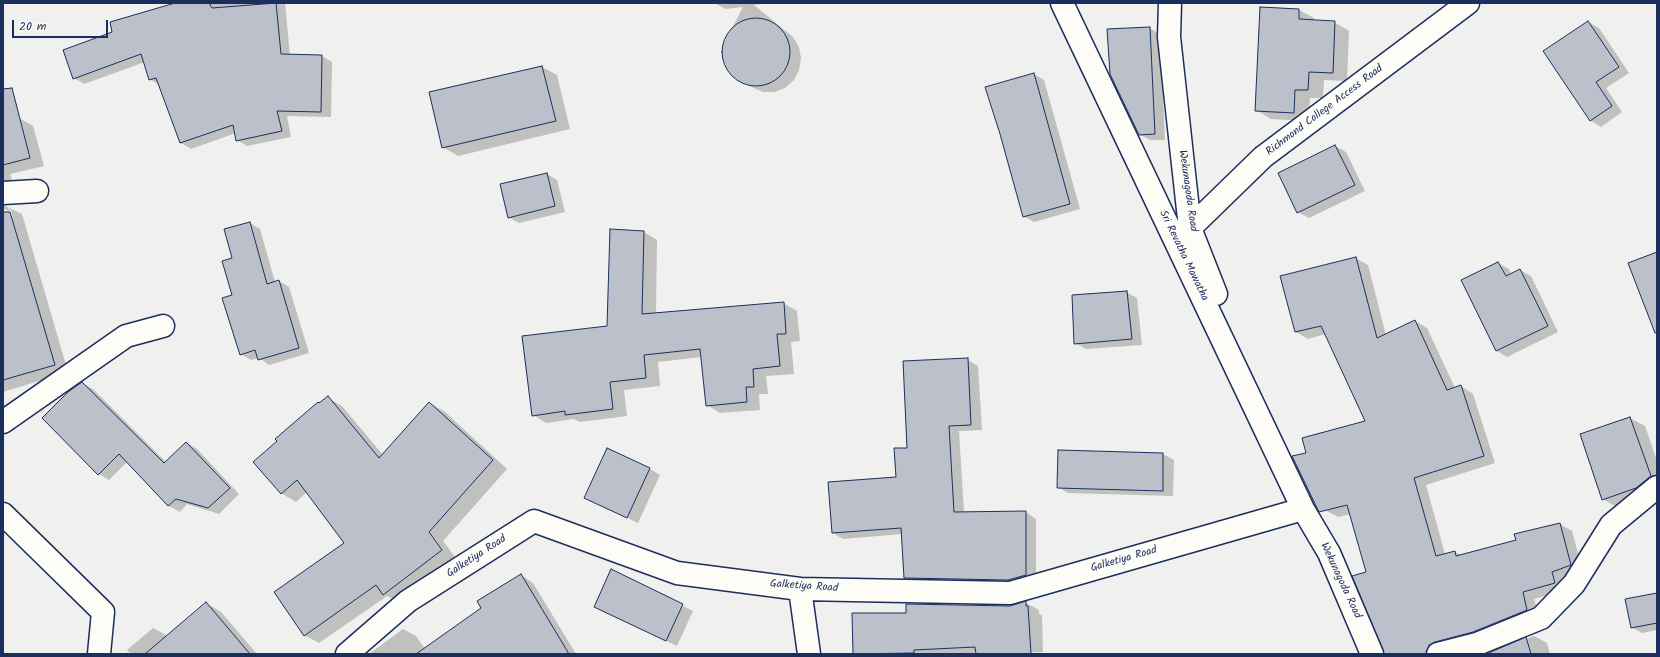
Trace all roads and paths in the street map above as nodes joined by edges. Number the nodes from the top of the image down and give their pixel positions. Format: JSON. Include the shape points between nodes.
{"nodes":[{"id":1,"x":1062,"y":3,"type":"edge"},
{"id":2,"x":1170,"y":3,"type":"edge"},
{"id":3,"x":1468,"y":3,"type":"edge"},
{"id":4,"x":37,"y":191,"type":"dead end"},
{"id":5,"x":3,"y":193,"type":"edge"},
{"id":6,"x":1190,"y":228,"type":"junction"},
{"id":7,"x":164,"y":326,"type":"dead end"},
{"id":8,"x":3,"y":422,"type":"edge"},
{"id":9,"x":1280,"y":460,"type":"junction"},
{"id":10,"x":1657,"y":487,"type":"edge"},
{"id":11,"x":1303,"y":509,"type":"junction"},
{"id":12,"x":3,"y":514,"type":"edge"},
{"id":13,"x":800,"y":589,"type":"junction"},
{"id":14,"x":99,"y":654,"type":"edge"},
{"id":15,"x":348,"y":654,"type":"edge"},
{"id":16,"x":809,"y":654,"type":"edge"},
{"id":17,"x":1372,"y":654,"type":"edge"},
{"id":18,"x":1438,"y":654,"type":"edge"}],
"edges":[{"from":1,"to":9,"type":"street","name":"Sri Revatha Mawatha"},
{"from":2,"to":6,"type":"street","name":"Wekunagoda Road","via":[[1168,37]]},
{"from":3,"to":6,"type":"street","name":"Richmond College Access Road","via":[[1263,157]]},
{"from":4,"to":5,"type":"street"},
{"from":6,"to":9,"type":"street","name":"Wekunagoda Road"},
{"from":7,"to":8,"type":"street","via":[[126,336]]},
{"from":9,"to":11,"type":"street","name":"Sri Revatha Mawatha"},
{"from":10,"to":18,"type":"street","via":[[1612,525],[1574,584],[1541,618],[1477,644]]},
{"from":11,"to":13,"type":"street","name":"Galketiya Road","via":[[1010,593]]},
{"from":11,"to":17,"type":"street","name":"Wekunagoda Road","via":[[1329,553]]},
{"from":12,"to":14,"type":"street","via":[[103,612]]},
{"from":13,"to":15,"type":"street","name":"Galketiya Road","via":[[677,573],[534,521],[408,601]]},
{"from":13,"to":16,"type":"street"}]}
